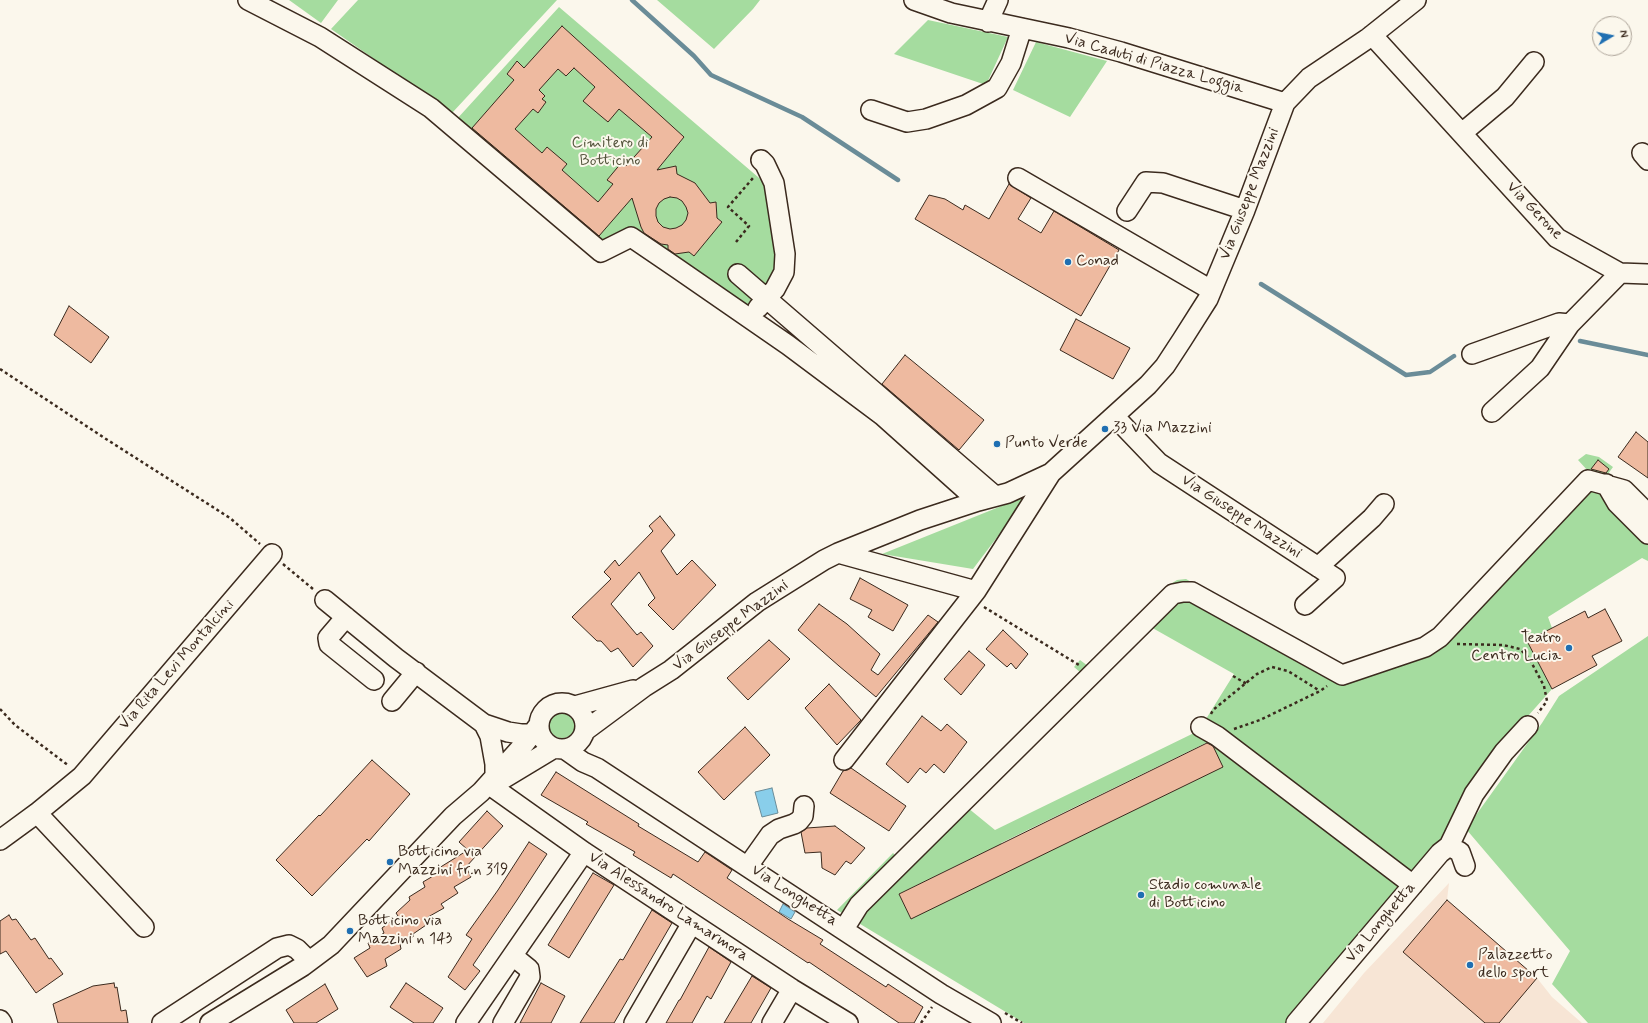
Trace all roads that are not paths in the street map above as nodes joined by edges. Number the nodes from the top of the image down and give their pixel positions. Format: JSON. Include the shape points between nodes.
{"nodes":[{"id":1,"x":248,"y":0,"type":"edge"},
{"id":2,"x":914,"y":0,"type":"edge"},
{"id":3,"x":998,"y":0,"type":"edge"},
{"id":4,"x":1416,"y":0,"type":"edge"},
{"id":5,"x":988,"y":22,"type":"junction"},
{"id":6,"x":1022,"y":28,"type":"junction"},
{"id":7,"x":1372,"y":35,"type":"junction"},
{"id":8,"x":1534,"y":62,"type":"dead end"},
{"id":9,"x":1285,"y":103,"type":"junction"},
{"id":10,"x":871,"y":110,"type":"dead end"},
{"id":11,"x":1462,"y":133,"type":"junction"},
{"id":12,"x":763,"y":162,"type":"road end"},
{"id":13,"x":1018,"y":178,"type":"dead end"},
{"id":14,"x":1245,"y":210,"type":"junction"},
{"id":15,"x":1127,"y":211,"type":"dead end"},
{"id":16,"x":1620,"y":273,"type":"junction"},
{"id":17,"x":738,"y":274,"type":"dead end"},
{"id":18,"x":1648,"y":274,"type":"edge"},
{"id":19,"x":1212,"y":290,"type":"junction"},
{"id":20,"x":767,"y":299,"type":"junction"},
{"id":21,"x":750,"y":318,"type":"junction"},
{"id":22,"x":1570,"y":324,"type":"junction"},
{"id":23,"x":1472,"y":354,"type":"dead end"},
{"id":24,"x":1492,"y":412,"type":"dead end"},
{"id":25,"x":1114,"y":416,"type":"junction"},
{"id":26,"x":1051,"y":473,"type":"junction"},
{"id":27,"x":1606,"y":484,"type":"junction"},
{"id":28,"x":987,"y":499,"type":"junction"},
{"id":29,"x":1384,"y":504,"type":"dead end"},
{"id":30,"x":1648,"y":514,"type":"edge"},
{"id":31,"x":1648,"y":534,"type":"edge"},
{"id":32,"x":838,"y":553,"type":"junction"},
{"id":33,"x":272,"y":554,"type":"road end"},
{"id":34,"x":1318,"y":567,"type":"junction"},
{"id":35,"x":973,"y":595,"type":"junction"},
{"id":36,"x":325,"y":600,"type":"road end"},
{"id":37,"x":1305,"y":604,"type":"dead end"},
{"id":38,"x":346,"y":617,"type":"junction"},
{"id":39,"x":416,"y":672,"type":"junction"},
{"id":40,"x":374,"y":680,"type":"dead end"},
{"id":41,"x":644,"y":687,"type":"junction"},
{"id":42,"x":392,"y":701,"type":"dead end"},
{"id":43,"x":575,"y":706,"type":"junction"},
{"id":44,"x":1208,"y":723,"type":"road end"},
{"id":45,"x":484,"y":724,"type":"junction"},
{"id":46,"x":1528,"y":726,"type":"road end"},
{"id":47,"x":535,"y":730,"type":"junction"},
{"id":48,"x":584,"y":734,"type":"junction"},
{"id":49,"x":560,"y":749,"type":"junction"},
{"id":50,"x":849,"y":754,"type":"dead end"},
{"id":51,"x":597,"y":768,"type":"junction"},
{"id":52,"x":489,"y":785,"type":"junction"},
{"id":53,"x":804,"y":806,"type":"dead end"},
{"id":54,"x":37,"y":813,"type":"junction"},
{"id":55,"x":0,"y":840,"type":"edge"},
{"id":56,"x":1449,"y":846,"type":"junction"},
{"id":57,"x":584,"y":852,"type":"junction"},
{"id":58,"x":748,"y":866,"type":"junction"},
{"id":59,"x":1465,"y":866,"type":"dead end"},
{"id":60,"x":1413,"y":885,"type":"junction"},
{"id":61,"x":692,"y":923,"type":"junction"},
{"id":62,"x":144,"y":927,"type":"dead end"},
{"id":63,"x":844,"y":929,"type":"junction"},
{"id":64,"x":513,"y":956,"type":"junction"},
{"id":65,"x":309,"y":962,"type":"junction"},
{"id":66,"x":792,"y":989,"type":"junction"},
{"id":67,"x":0,"y":1020,"type":"edge"},
{"id":68,"x":2,"y":1023,"type":"edge"},
{"id":69,"x":162,"y":1023,"type":"edge"},
{"id":70,"x":210,"y":1023,"type":"edge"},
{"id":71,"x":466,"y":1023,"type":"edge"},
{"id":72,"x":503,"y":1023,"type":"edge"},
{"id":73,"x":634,"y":1023,"type":"edge"},
{"id":74,"x":772,"y":1023,"type":"edge"},
{"id":75,"x":848,"y":1023,"type":"edge"},
{"id":76,"x":991,"y":1023,"type":"edge"},
{"id":77,"x":1296,"y":1023,"type":"edge"}],
"edges":[{"from":1,"to":21,"type":"street","via":[[320,37],[431,108],[601,252],[631,237]]},
{"from":2,"to":5,"type":"street","name":"Via Caduti di Piazza Loggia"},
{"from":3,"to":5,"type":"street"},
{"from":4,"to":7,"type":"street","name":"Via Giuseppe Mazzini"},
{"from":5,"to":6,"type":"street","name":"Via Caduti di Piazza Loggia"},
{"from":6,"to":9,"type":"street","name":"Via Caduti di Piazza Loggia","via":[[1121,52]]},
{"from":6,"to":10,"type":"street","via":[[1011,63],[997,88],[966,105],[926,119],[907,122]]},
{"from":7,"to":9,"type":"street","name":"Via Giuseppe Mazzini","via":[[1309,78]]},
{"from":7,"to":11,"type":"street","name":"Via Gerone"},
{"from":8,"to":11,"type":"street","via":[[1505,97]]},
{"from":9,"to":14,"type":"street","name":"Via Giuseppe Mazzini"},
{"from":11,"to":16,"type":"street","name":"Via Gerone","via":[[1557,238]]},
{"from":12,"to":20,"type":"street","via":[[774,183],[785,254],[784,272]]},
{"from":13,"to":19,"type":"street","via":[[1144,255]]},
{"from":14,"to":15,"type":"street","via":[[1163,183],[1146,182]]},
{"from":14,"to":19,"type":"street","name":"Via Giuseppe Mazzini"},
{"from":16,"to":18,"type":"street","name":"Via Gerone"},
{"from":16,"to":22,"type":"street"},
{"from":17,"to":20,"type":"street"},
{"from":19,"to":25,"type":"street","name":"Via Giuseppe Mazzini","via":[[1196,311],[1165,366]]},
{"from":20,"to":21,"type":"street"},
{"from":20,"to":28,"type":"street"},
{"from":21,"to":28,"type":"street","via":[[883,416]]},
{"from":22,"to":23,"type":"street","via":[[1559,323]]},
{"from":22,"to":24,"type":"street","via":[[1540,368]]},
{"from":25,"to":26,"type":"street","name":"Via Giuseppe Mazzini"},
{"from":25,"to":34,"type":"street","name":"Via Giuseppe Mazzini","via":[[1159,464]]},
{"from":26,"to":28,"type":"street","name":"Via Giuseppe Mazzini","via":[[1008,493]]},
{"from":26,"to":35,"type":"street","name":"Via Giuseppe Mazzini"},
{"from":27,"to":30,"type":"street","via":[[1624,490]]},
{"from":27,"to":31,"type":"street","via":[[1617,504]]},
{"from":27,"to":63,"type":"street","via":[[1588,480],[1440,637],[1426,647],[1342,675],[1192,592],[1174,594],[1004,767],[859,904]]},
{"from":28,"to":32,"type":"street","name":"Via Giuseppe Mazzini","via":[[920,520]]},
{"from":29,"to":34,"type":"street","name":"Via Giuseppe Mazzini"},
{"from":32,"to":35,"type":"street"},
{"from":32,"to":41,"type":"street","name":"Via Giuseppe Mazzini","via":[[757,602],[671,670]]},
{"from":33,"to":54,"type":"street","name":"Via Rita Levi Montalcini","via":[[82,776]]},
{"from":34,"to":37,"type":"street","name":"Via Giuseppe Mazzini","via":[[1335,578]]},
{"from":35,"to":50,"type":"street","name":"Via Giuseppe Mazzini"},
{"from":36,"to":38,"type":"street"},
{"from":38,"to":39,"type":"street"},
{"from":38,"to":40,"type":"street","via":[[328,638],[329,644]]},
{"from":39,"to":42,"type":"street"},
{"from":39,"to":45,"type":"street"},
{"from":41,"to":43,"type":"street","name":"Via Giuseppe Mazzini"},
{"from":41,"to":48,"type":"street","name":"Via Giuseppe Mazzini"},
{"from":43,"to":47,"type":"street","name":"Via Giuseppe Mazzini","via":[[555,703],[540,717]]},
{"from":43,"to":48,"type":"street","via":[[582,712],[585,720]]},
{"from":44,"to":60,"type":"street"},
{"from":45,"to":47,"type":"street","via":[[521,734]]},
{"from":45,"to":52,"type":"street","via":[[490,736],[495,764]]},
{"from":46,"to":56,"type":"street","via":[[1504,752],[1474,794]]},
{"from":47,"to":49,"type":"street","via":[[540,733],[545,743]]},
{"from":47,"to":52,"type":"street","name":"Via Giuseppe Mazzini"},
{"from":48,"to":49,"type":"street","name":"Via Giuseppe Mazzini","via":[[575,746]]},
{"from":48,"to":51,"type":"street","name":"Via Longhetta","via":[[585,753]]},
{"from":49,"to":51,"type":"street","name":"Via Longhetta"},
{"from":49,"to":52,"type":"street","name":"Via Giuseppe Mazzini"},
{"from":51,"to":58,"type":"street","name":"Via Longhetta"},
{"from":52,"to":57,"type":"street","name":"Via Alessandro Lamarmora"},
{"from":52,"to":65,"type":"street","name":"Via Giuseppe Mazzini","via":[[453,816],[331,945]]},
{"from":53,"to":58,"type":"street","via":[[800,821],[770,835]]},
{"from":54,"to":55,"type":"street","name":"Via Rita Levi Montalcini"},
{"from":54,"to":62,"type":"street"},
{"from":56,"to":59,"type":"street","via":[[1460,852]]},
{"from":56,"to":60,"type":"street","name":"Via Longhetta","via":[[1440,852]]},
{"from":57,"to":61,"type":"street","name":"Via Alessandro Lamarmora"},
{"from":57,"to":64,"type":"street"},
{"from":58,"to":63,"type":"street","name":"Via Longhetta"},
{"from":60,"to":77,"type":"street","name":"Via Longhetta"},
{"from":61,"to":66,"type":"street","name":"Via Alessandro Lamarmora"},
{"from":61,"to":73,"type":"street"},
{"from":63,"to":76,"type":"street","name":"Via Longhetta","via":[[941,994]]},
{"from":64,"to":71,"type":"street"},
{"from":64,"to":72,"type":"street","via":[[530,969],[530,977]]},
{"from":65,"to":69,"type":"street","via":[[297,949],[289,945],[277,948]]},
{"from":65,"to":70,"type":"street","name":"Via Giuseppe Mazzini"},
{"from":66,"to":74,"type":"street"},
{"from":66,"to":75,"type":"street","name":"Via Alessandro Lamarmora"},
{"from":67,"to":68,"type":"street"}]}
